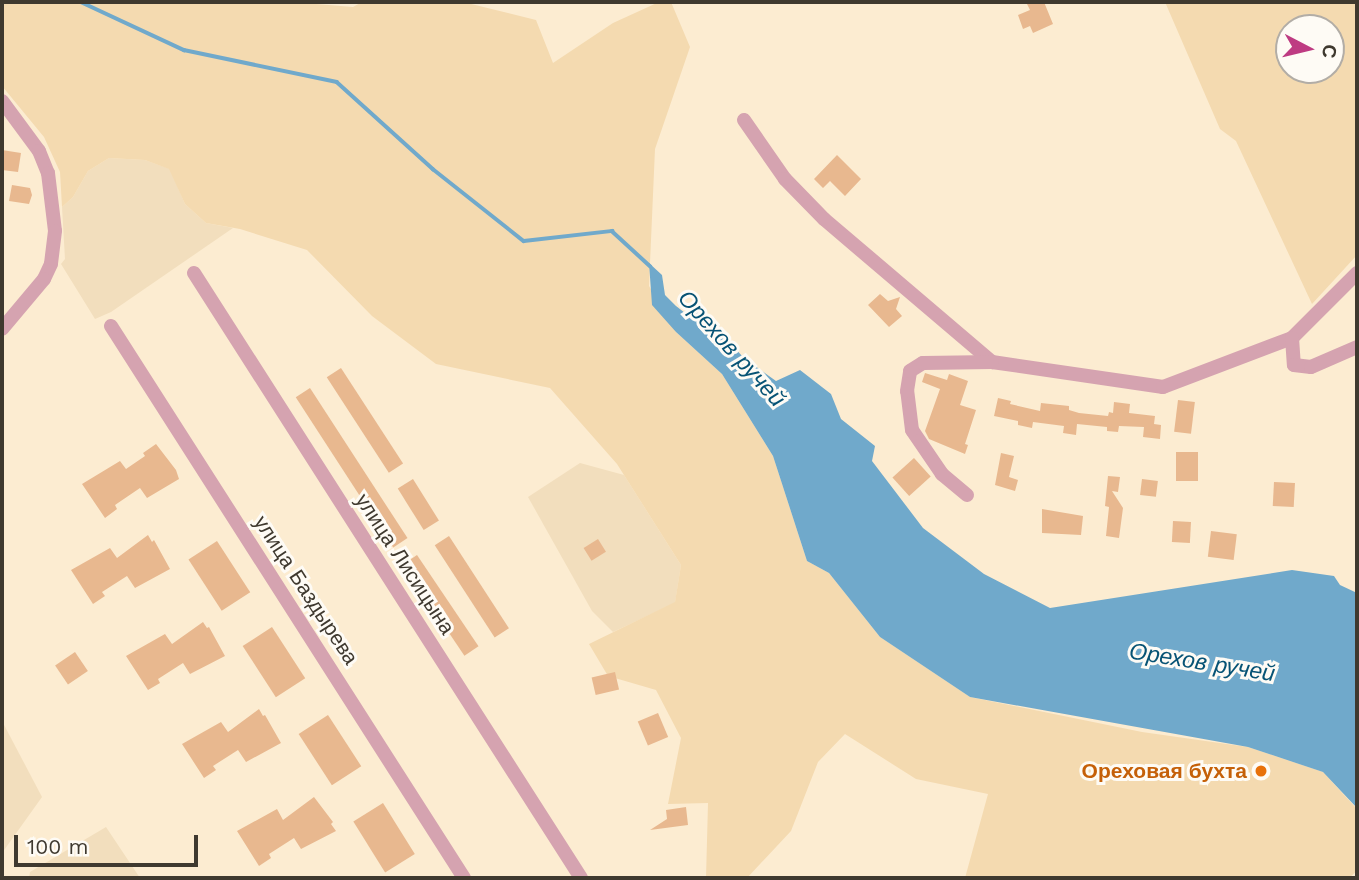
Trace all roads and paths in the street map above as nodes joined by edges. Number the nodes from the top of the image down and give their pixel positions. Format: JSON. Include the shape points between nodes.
{"nodes":[{"id":1,"x":2,"y":102,"type":"edge"},
{"id":2,"x":744,"y":120,"type":"dead end"},
{"id":3,"x":194,"y":273,"type":"dead end"},
{"id":4,"x":1357,"y":273,"type":"edge"},
{"id":5,"x":111,"y":326,"type":"dead end"},
{"id":6,"x":2,"y":328,"type":"edge"},
{"id":7,"x":1292,"y":338,"type":"junction"},
{"id":8,"x":1357,"y":347,"type":"edge"},
{"id":9,"x":992,"y":362,"type":"junction"},
{"id":10,"x":967,"y":495,"type":"dead end"},
{"id":11,"x":464,"y":878,"type":"edge"},
{"id":12,"x":580,"y":878,"type":"edge"}],
"edges":[{"from":1,"to":6,"type":"street","via":[[39,151],[48,173],[55,231],[44,279]]},
{"from":2,"to":9,"type":"street","via":[[785,179],[824,219]]},
{"from":3,"to":12,"type":"street","name":"улица Лисицына"},
{"from":4,"to":7,"type":"street"},
{"from":5,"to":11,"type":"street","name":"улица Баздырева"},
{"from":7,"to":8,"type":"street","via":[[1294,365],[1311,367]]},
{"from":7,"to":9,"type":"street","via":[[1163,387]]},
{"from":9,"to":10,"type":"street","via":[[923,363],[910,371],[907,391],[912,430],[942,474]]}]}
